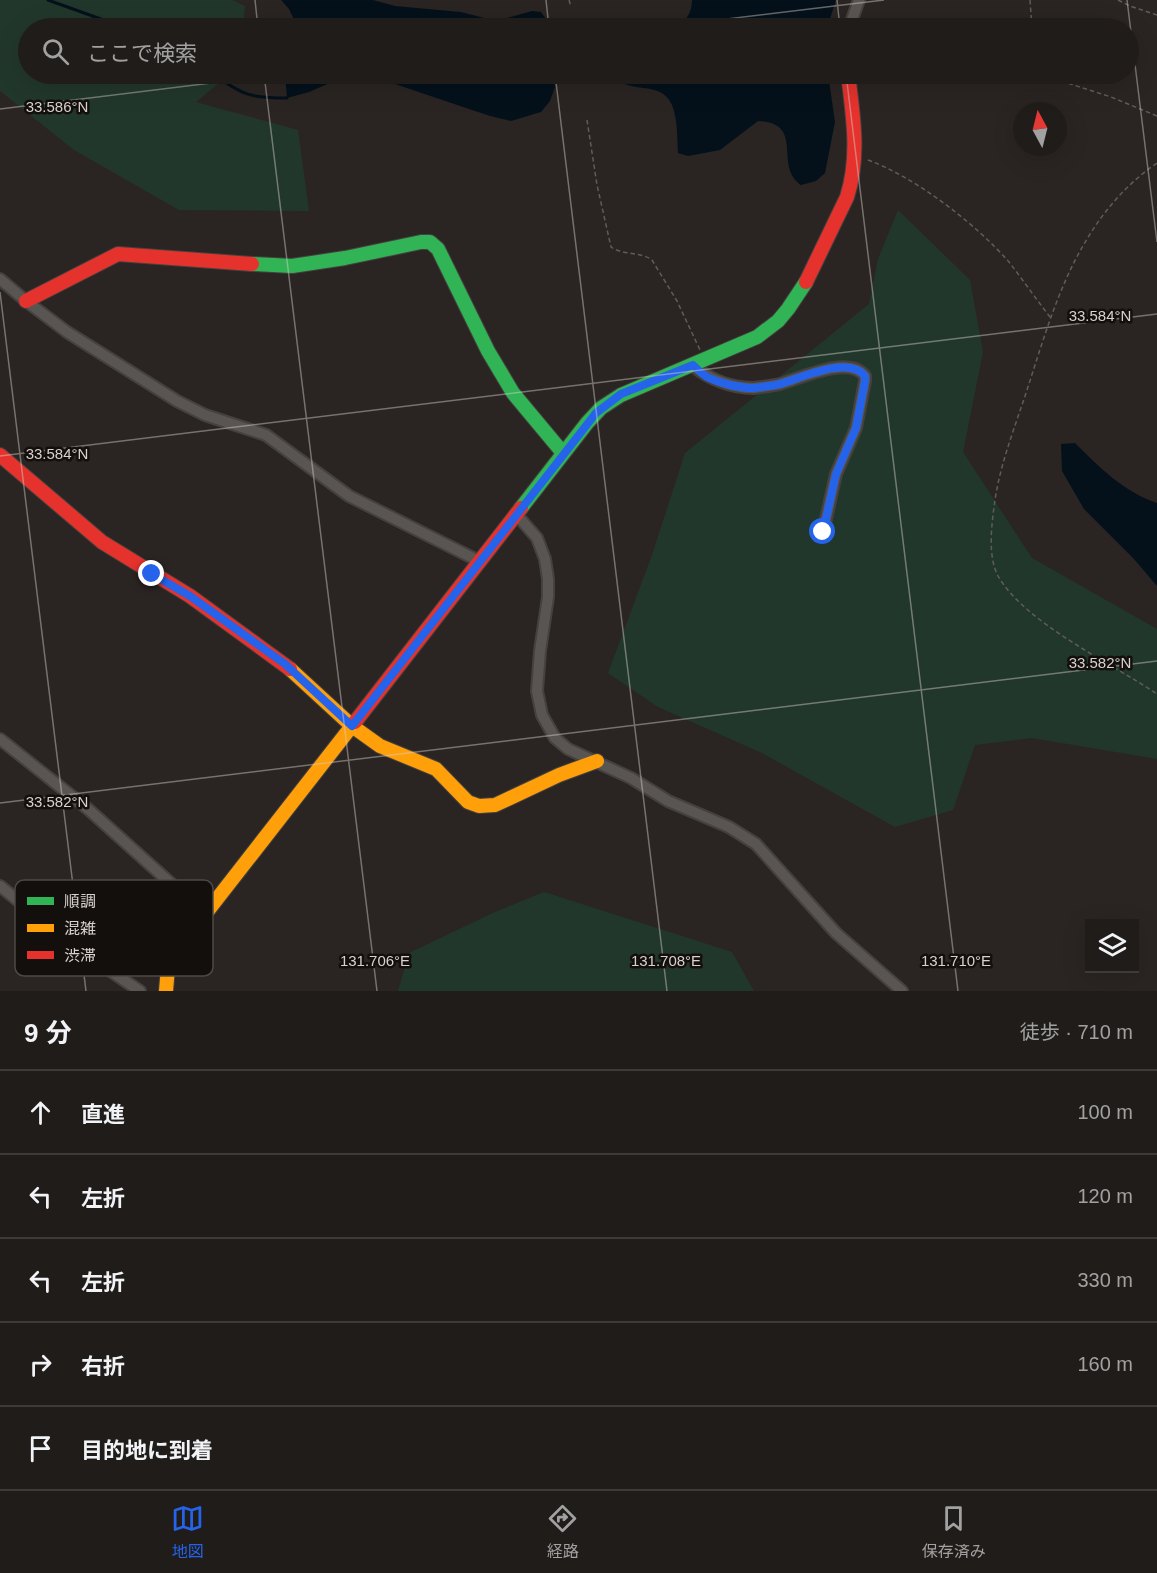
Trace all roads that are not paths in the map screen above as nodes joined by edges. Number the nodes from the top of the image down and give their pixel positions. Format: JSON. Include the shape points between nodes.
{"nodes":[{"id":1,"x":859,"y":0,"type":"edge"},
{"id":2,"x":853,"y":18,"type":"edge"},
{"id":3,"x":849,"y":84,"type":"edge"},
{"id":4,"x":0,"y":279,"type":"edge"},
{"id":5,"x":26,"y":302,"type":"junction"},
{"id":6,"x":699,"y":363,"type":"junction"},
{"id":7,"x":563,"y":453,"type":"junction"},
{"id":8,"x":0,"y":455,"type":"edge"},
{"id":9,"x":516,"y":514,"type":"junction"},
{"id":10,"x":823,"y":532,"type":"dead end"},
{"id":11,"x":479,"y":561,"type":"junction"},
{"id":12,"x":352,"y":726,"type":"junction"},
{"id":13,"x":0,"y":739,"type":"edge"},
{"id":14,"x":597,"y":761,"type":"junction"},
{"id":15,"x":167,"y":880,"type":"edge"},
{"id":16,"x":0,"y":886,"type":"edge"},
{"id":17,"x":15,"y":898,"type":"edge"},
{"id":18,"x":213,"y":904,"type":"edge"},
{"id":19,"x":118,"y":976,"type":"edge"},
{"id":20,"x":167,"y":976,"type":"edge"},
{"id":21,"x":140,"y":991,"type":"edge"},
{"id":22,"x":166,"y":991,"type":"edge"},
{"id":23,"x":902,"y":991,"type":"edge"}],
"edges":[{"from":1,"to":2,"type":"street"},
{"from":3,"to":6,"type":"street","via":[[854,173],[847,197],[802,289],[791,307],[763,334]]},
{"from":4,"to":5,"type":"street"},
{"from":5,"to":7,"type":"street","via":[[122,254],[292,266],[430,242],[438,249],[513,393]]},
{"from":5,"to":11,"type":"street","via":[[177,402],[263,434],[349,496]]},
{"from":6,"to":7,"type":"street","via":[[614,398],[591,418]]},
{"from":6,"to":10,"type":"street","via":[[707,377],[752,388],[837,368],[856,369],[865,376],[856,428],[836,474]]},
{"from":7,"to":9,"type":"street"},
{"from":8,"to":12,"type":"street","via":[[110,549],[190,596],[285,664]]},
{"from":9,"to":11,"type":"street"},
{"from":9,"to":14,"type":"street","via":[[540,543],[548,579],[537,683],[539,708],[559,742]]},
{"from":11,"to":12,"type":"street"},
{"from":12,"to":14,"type":"street","via":[[380,746],[436,769],[463,798],[479,806],[500,803]]},
{"from":12,"to":18,"type":"street"},
{"from":13,"to":15,"type":"street","via":[[88,809]]},
{"from":14,"to":23,"type":"street","via":[[756,844],[836,933]]},
{"from":16,"to":17,"type":"street"},
{"from":19,"to":21,"type":"street"},
{"from":20,"to":22,"type":"street"}]}
